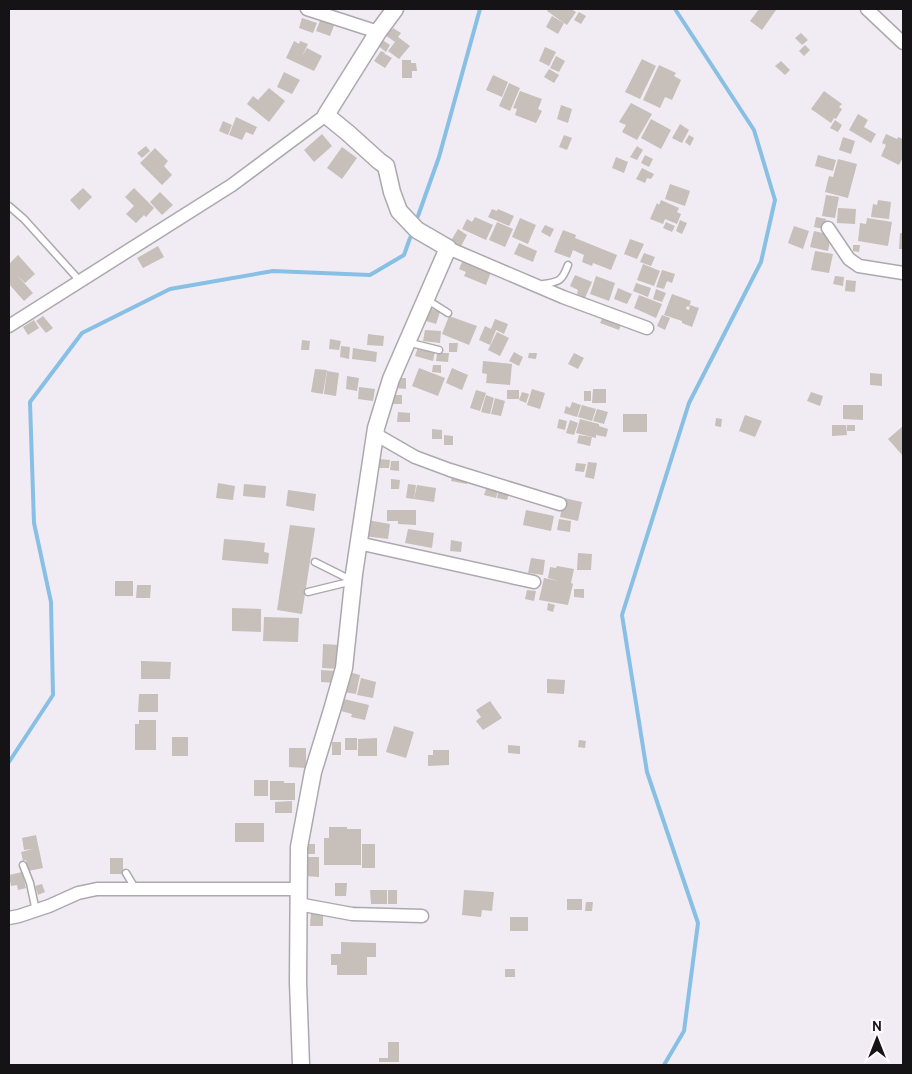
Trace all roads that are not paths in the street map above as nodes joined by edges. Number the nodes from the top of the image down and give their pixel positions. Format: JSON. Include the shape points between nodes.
{"nodes":[{"id":1,"x":307,"y":9,"type":"edge"},
{"id":2,"x":395,"y":9,"type":"edge"},
{"id":3,"x":867,"y":9,"type":"edge"},
{"id":4,"x":378,"y":32,"type":"junction"},
{"id":5,"x":903,"y":43,"type":"edge"},
{"id":6,"x":326,"y":115,"type":"junction"},
{"id":7,"x":9,"y":206,"type":"edge"},
{"id":8,"x":828,"y":228,"type":"dead end"},
{"id":9,"x":443,"y":245,"type":"junction"},
{"id":10,"x":568,"y":265,"type":"dead end"},
{"id":11,"x":903,"y":273,"type":"edge"},
{"id":12,"x":80,"y":281,"type":"junction"},
{"id":13,"x":536,"y":285,"type":"junction"},
{"id":14,"x":425,"y":298,"type":"junction"},
{"id":15,"x":448,"y":312,"type":"dead end"},
{"id":16,"x":9,"y":326,"type":"edge"},
{"id":17,"x":647,"y":328,"type":"dead end"},
{"id":18,"x":406,"y":341,"type":"junction"},
{"id":19,"x":439,"y":350,"type":"dead end"},
{"id":20,"x":375,"y":434,"type":"junction"},
{"id":21,"x":560,"y":504,"type":"dead end"},
{"id":22,"x":358,"y":543,"type":"junction"},
{"id":23,"x":315,"y":562,"type":"dead end"},
{"id":24,"x":353,"y":581,"type":"junction"},
{"id":25,"x":534,"y":582,"type":"dead end"},
{"id":26,"x":308,"y":592,"type":"dead end"},
{"id":27,"x":23,"y":865,"type":"dead end"},
{"id":28,"x":126,"y":873,"type":"dead end"},
{"id":29,"x":136,"y":889,"type":"junction"},
{"id":30,"x":298,"y":897,"type":"junction"},
{"id":31,"x":36,"y":911,"type":"junction"},
{"id":32,"x":422,"y":916,"type":"dead end"},
{"id":33,"x":9,"y":918,"type":"edge"},
{"id":34,"x":302,"y":1065,"type":"edge"}],
"edges":[{"from":1,"to":4,"type":"street"},
{"from":2,"to":4,"type":"street"},
{"from":3,"to":5,"type":"street"},
{"from":4,"to":6,"type":"street"},
{"from":6,"to":9,"type":"street","via":[[386,166],[399,211],[417,230]]},
{"from":6,"to":12,"type":"street","via":[[232,185]]},
{"from":7,"to":12,"type":"lane"},
{"from":8,"to":11,"type":"street","via":[[849,259],[859,266]]},
{"from":9,"to":13,"type":"street"},
{"from":9,"to":14,"type":"street"},
{"from":10,"to":13,"type":"lane","via":[[561,280]]},
{"from":12,"to":16,"type":"street"},
{"from":13,"to":17,"type":"street"},
{"from":14,"to":15,"type":"lane"},
{"from":14,"to":18,"type":"street"},
{"from":18,"to":19,"type":"lane"},
{"from":18,"to":20,"type":"street"},
{"from":20,"to":21,"type":"street","via":[[414,457]]},
{"from":20,"to":22,"type":"street"},
{"from":22,"to":24,"type":"street"},
{"from":22,"to":25,"type":"street"},
{"from":23,"to":24,"type":"lane"},
{"from":24,"to":26,"type":"lane"},
{"from":24,"to":30,"type":"street","via":[[344,668],[313,772],[299,847]]},
{"from":27,"to":31,"type":"lane"},
{"from":28,"to":29,"type":"lane"},
{"from":29,"to":30,"type":"street"},
{"from":29,"to":31,"type":"street","via":[[98,889],[78,893]]},
{"from":30,"to":32,"type":"street","via":[[352,914]]},
{"from":30,"to":34,"type":"street"},
{"from":31,"to":33,"type":"street"}]}
